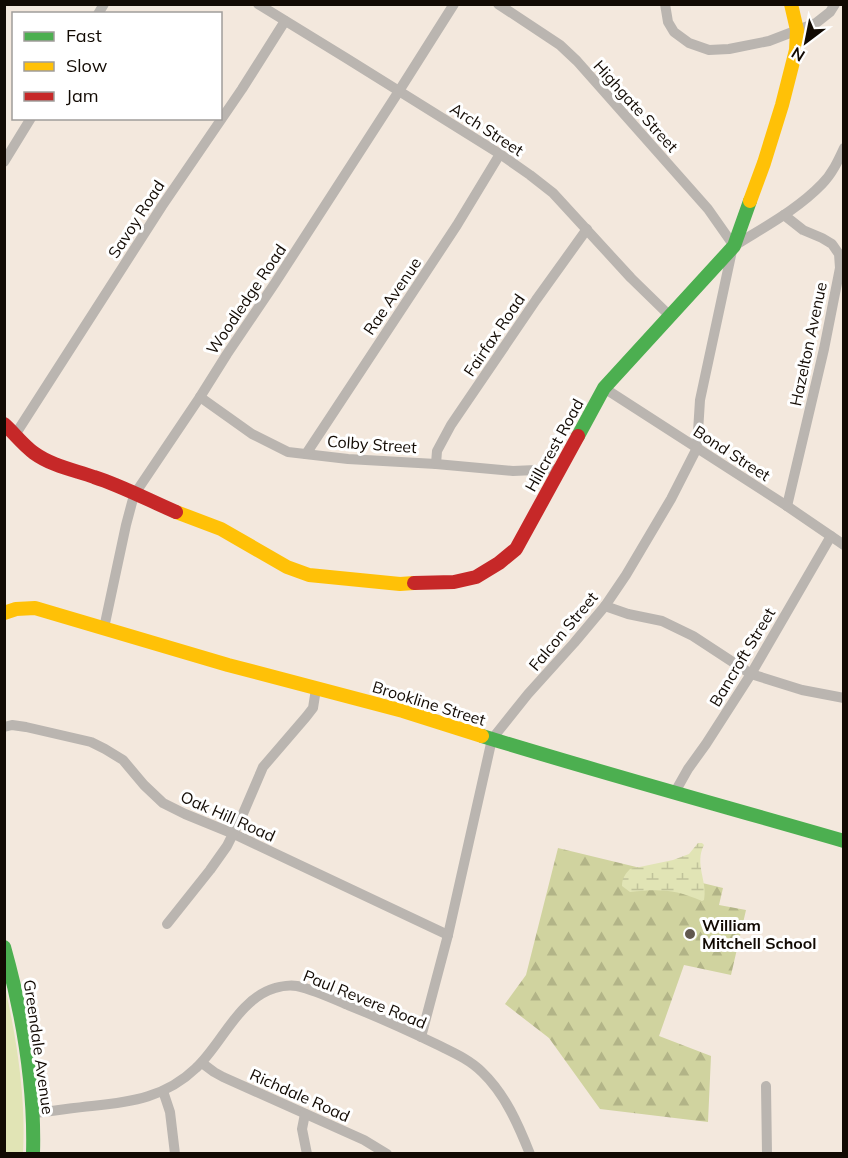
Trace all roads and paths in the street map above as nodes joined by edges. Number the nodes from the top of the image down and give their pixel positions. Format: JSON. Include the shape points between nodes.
{"nodes":[{"id":1,"x":258,"y":4,"type":"edge"},
{"id":2,"x":454,"y":4,"type":"edge"},
{"id":3,"x":498,"y":4,"type":"edge"},
{"id":4,"x":665,"y":4,"type":"edge"},
{"id":5,"x":791,"y":4,"type":"edge"},
{"id":6,"x":835,"y":4,"type":"edge"},
{"id":7,"x":285,"y":21,"type":"junction"},
{"id":8,"x":797,"y":30,"type":"junction"},
{"id":9,"x":399,"y":91,"type":"junction"},
{"id":10,"x":222,"y":118,"type":"edge"},
{"id":11,"x":30,"y":120,"type":"edge"},
{"id":12,"x":221,"y":120,"type":"edge"},
{"id":13,"x":843,"y":148,"type":"edge"},
{"id":14,"x":500,"y":154,"type":"junction"},
{"id":15,"x":4,"y":162,"type":"edge"},
{"id":16,"x":784,"y":215,"type":"junction"},
{"id":17,"x":587,"y":230,"type":"junction"},
{"id":18,"x":734,"y":246,"type":"junction"},
{"id":19,"x":670,"y":316,"type":"junction"},
{"id":20,"x":604,"y":388,"type":"junction"},
{"id":21,"x":200,"y":397,"type":"junction"},
{"id":22,"x":4,"y":424,"type":"edge"},
{"id":23,"x":15,"y":435,"type":"junction"},
{"id":24,"x":697,"y":448,"type":"junction"},
{"id":25,"x":306,"y":454,"type":"junction"},
{"id":26,"x":436,"y":464,"type":"junction"},
{"id":27,"x":559,"y":469,"type":"junction"},
{"id":28,"x":135,"y":495,"type":"junction"},
{"id":29,"x":787,"y":506,"type":"junction"},
{"id":30,"x":831,"y":536,"type":"junction"},
{"id":31,"x":843,"y":545,"type":"edge"},
{"id":32,"x":605,"y":606,"type":"junction"},
{"id":33,"x":4,"y":613,"type":"edge"},
{"id":34,"x":104,"y":628,"type":"junction"},
{"id":35,"x":751,"y":674,"type":"junction"},
{"id":36,"x":316,"y":689,"type":"junction"},
{"id":37,"x":843,"y":698,"type":"edge"},
{"id":38,"x":4,"y":727,"type":"edge"},
{"id":39,"x":492,"y":739,"type":"junction"},
{"id":40,"x":675,"y":792,"type":"junction"},
{"id":41,"x":234,"y":834,"type":"junction"},
{"id":42,"x":843,"y":841,"type":"edge"},
{"id":43,"x":167,"y":924,"type":"dead end"},
{"id":44,"x":448,"y":935,"type":"junction"},
{"id":45,"x":4,"y":947,"type":"edge"},
{"id":46,"x":421,"y":1037,"type":"junction"},
{"id":47,"x":202,"y":1063,"type":"junction"},
{"id":48,"x":766,"y":1086,"type":"dead end"},
{"id":49,"x":163,"y":1091,"type":"junction"},
{"id":50,"x":33,"y":1113,"type":"junction"},
{"id":51,"x":305,"y":1114,"type":"junction"},
{"id":52,"x":33,"y":1154,"type":"edge"},
{"id":53,"x":175,"y":1154,"type":"edge"},
{"id":54,"x":307,"y":1154,"type":"edge"},
{"id":55,"x":387,"y":1154,"type":"edge"},
{"id":56,"x":530,"y":1154,"type":"edge"},
{"id":57,"x":767,"y":1154,"type":"edge"}],
"edges":[{"from":1,"to":7,"type":"street","name":"Arch Street"},
{"from":2,"to":9,"type":"street","name":"Woodledge Road"},
{"from":3,"to":18,"type":"street","name":"Highgate Street","via":[[560,45],[577,61],[708,209]]},
{"from":4,"to":8,"type":"street","via":[[674,32],[709,50],[769,41]]},
{"from":5,"to":8,"type":"street","name":"Hillcrest Road"},
{"from":6,"to":8,"type":"street","via":[[816,23]]},
{"from":7,"to":9,"type":"street","name":"Arch Street"},
{"from":7,"to":10,"type":"street","name":"Savoy Road"},
{"from":8,"to":18,"type":"street","name":"Hillcrest Road","via":[[782,105]]},
{"from":9,"to":14,"type":"street","name":"Arch Street"},
{"from":9,"to":21,"type":"street","name":"Woodledge Road"},
{"from":11,"to":15,"type":"street"},
{"from":12,"to":23,"type":"street","name":"Savoy Road"},
{"from":13,"to":16,"type":"street","via":[[823,183]]},
{"from":14,"to":17,"type":"street","name":"Arch Street","via":[[553,193]]},
{"from":14,"to":25,"type":"street","name":"Rae Avenue"},
{"from":16,"to":18,"type":"street"},
{"from":16,"to":29,"type":"street","name":"Hazelton Avenue","via":[[803,230],[832,244],[839,254],[840,268]]},
{"from":17,"to":19,"type":"street","name":"Arch Street"},
{"from":17,"to":26,"type":"street","name":"Fairfax Road","via":[[451,425],[437,451]]},
{"from":18,"to":19,"type":"street","name":"Hillcrest Road"},
{"from":18,"to":24,"type":"street","name":"Falcon Street","via":[[700,400]]},
{"from":19,"to":20,"type":"street","name":"Hillcrest Road"},
{"from":20,"to":24,"type":"street","name":"Bond Street"},
{"from":20,"to":27,"type":"street","name":"Hillcrest Road"},
{"from":21,"to":25,"type":"street","name":"Colby Street","via":[[252,434],[288,452]]},
{"from":21,"to":28,"type":"street","name":"Woodledge Road"},
{"from":22,"to":23,"type":"street","name":"Hillcrest Road"},
{"from":23,"to":28,"type":"street","name":"Hillcrest Road","via":[[44,459]]},
{"from":24,"to":29,"type":"street","name":"Bond Street"},
{"from":24,"to":32,"type":"street","name":"Falcon Street","via":[[671,499]]},
{"from":25,"to":26,"type":"street","name":"Colby Street"},
{"from":26,"to":27,"type":"street","name":"Colby Street","via":[[513,471]]},
{"from":27,"to":28,"type":"street","name":"Hillcrest Road","via":[[516,549],[476,577],[454,582],[400,584],[309,574],[286,567],[221,530]]},
{"from":28,"to":34,"type":"street","name":"Woodledge Road"},
{"from":29,"to":30,"type":"street","name":"Bond Street"},
{"from":30,"to":31,"type":"street","name":"Bond Street"},
{"from":30,"to":35,"type":"street","name":"Bancroft Street"},
{"from":32,"to":35,"type":"street","via":[[662,621]]},
{"from":32,"to":39,"type":"street","name":"Falcon Street"},
{"from":33,"to":34,"type":"street","name":"Brookline Street","via":[[35,608]]},
{"from":34,"to":36,"type":"street","name":"Brookline Street"},
{"from":35,"to":37,"type":"street"},
{"from":35,"to":40,"type":"street","name":"Bancroft Street"},
{"from":36,"to":39,"type":"street","name":"Brookline Street"},
{"from":36,"to":41,"type":"street","via":[[306,717],[263,767]]},
{"from":38,"to":41,"type":"street","name":"Oak Hill Road","via":[[19,725],[91,742],[123,760],[163,803]]},
{"from":39,"to":40,"type":"street","name":"Brookline Street"},
{"from":39,"to":44,"type":"street","name":"Falcon Street"},
{"from":40,"to":42,"type":"street","name":"Brookline Street"},
{"from":41,"to":43,"type":"street"},
{"from":41,"to":44,"type":"street","name":"Oak Hill Road"},
{"from":44,"to":46,"type":"street","name":"Falcon Street"},
{"from":45,"to":50,"type":"street","name":"Greendale Avenue","via":[[21,1014]]},
{"from":46,"to":47,"type":"street","name":"Paul Revere Road","via":[[295,985],[274,988],[241,1011]]},
{"from":46,"to":56,"type":"street","name":"Paul Revere Road","via":[[461,1056],[497,1088]]},
{"from":47,"to":49,"type":"street","name":"Paul Revere Road"},
{"from":47,"to":51,"type":"street","name":"Richdale Road","via":[[223,1077]]},
{"from":48,"to":57,"type":"street"},
{"from":49,"to":50,"type":"street","name":"Paul Revere Road","via":[[115,1104]]},
{"from":49,"to":53,"type":"street"},
{"from":50,"to":52,"type":"street","name":"Greendale Avenue"},
{"from":51,"to":54,"type":"street","via":[[302,1129]]},
{"from":51,"to":55,"type":"street","name":"Richdale Road"}]}
